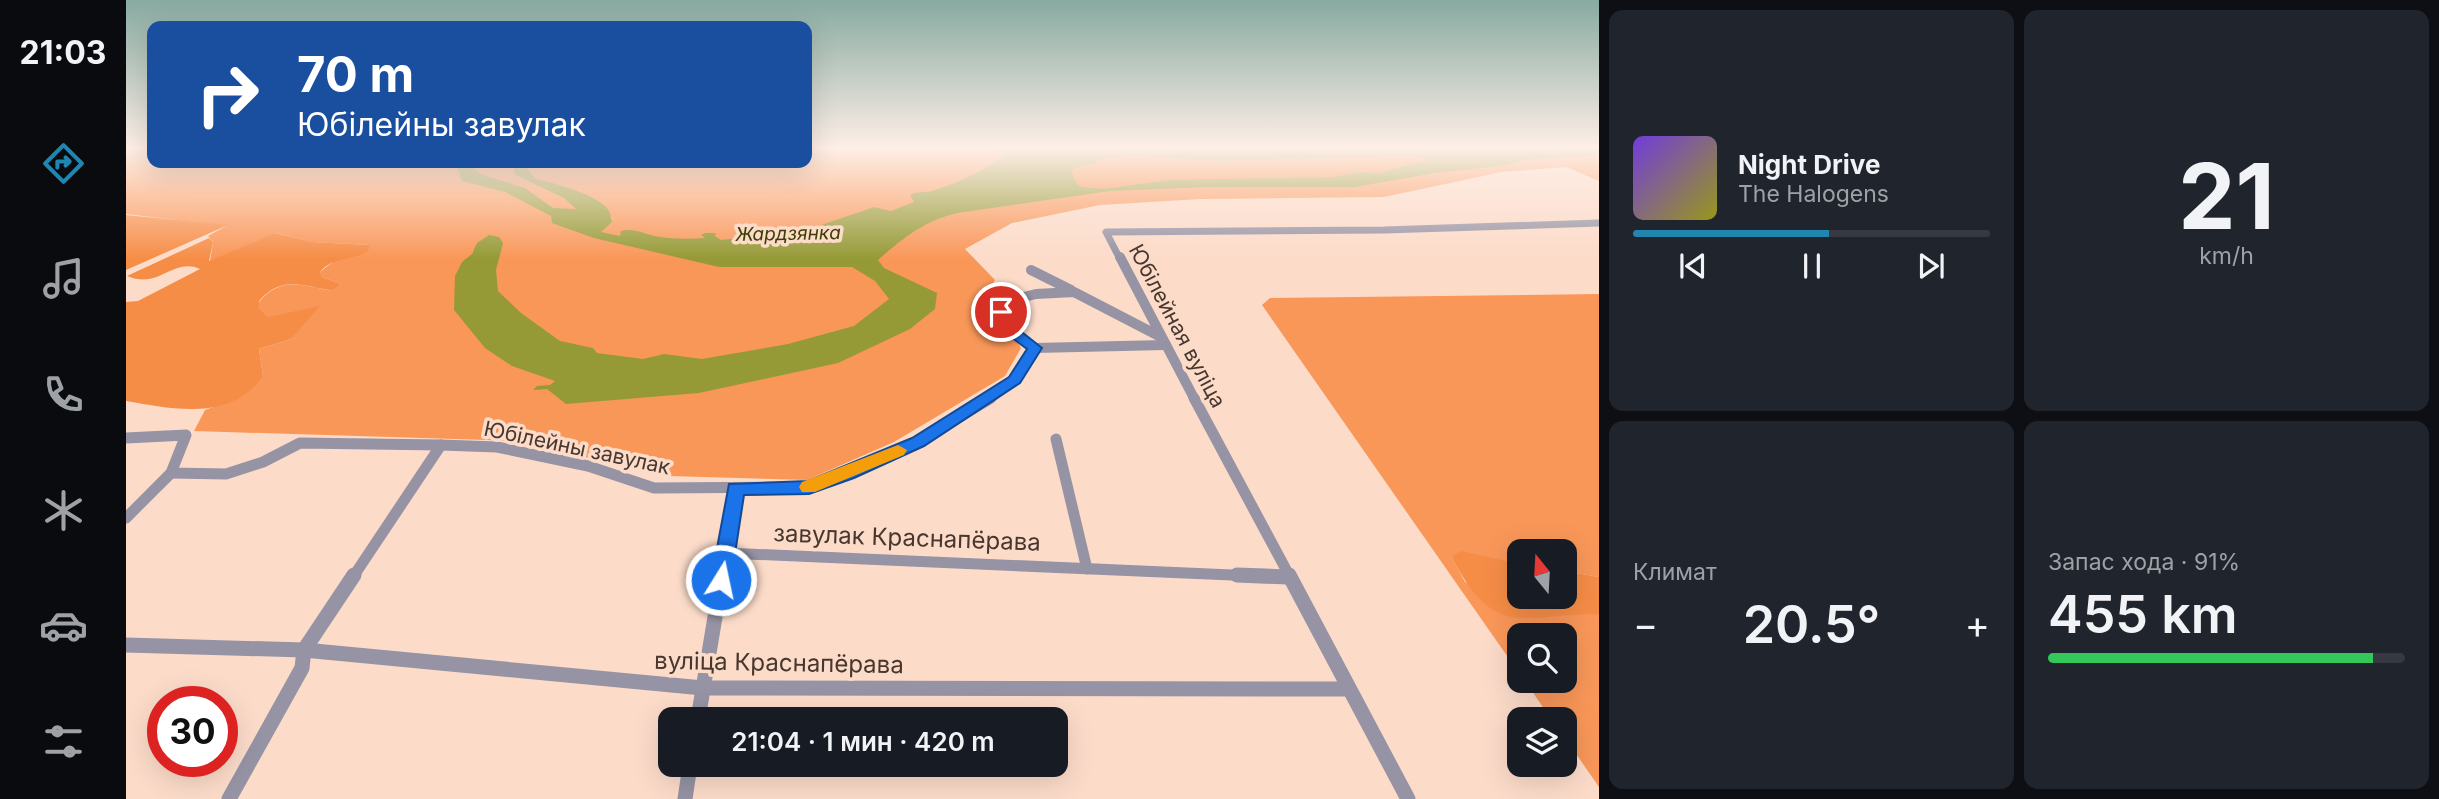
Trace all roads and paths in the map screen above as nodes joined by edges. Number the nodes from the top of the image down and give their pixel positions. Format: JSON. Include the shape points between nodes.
{"nodes":[{"id":1,"x":1599,"y":223,"type":"edge"},
{"id":2,"x":1031,"y":270,"type":"dead end"},
{"id":3,"x":1074,"y":292,"type":"junction"},
{"id":4,"x":1163,"y":341,"type":"junction"},
{"id":5,"x":1035,"y":348,"type":"junction"},
{"id":6,"x":126,"y":438,"type":"edge"},
{"id":7,"x":1056,"y":439,"type":"dead end"},
{"id":8,"x":441,"y":444,"type":"junction"},
{"id":9,"x":171,"y":473,"type":"junction"},
{"id":10,"x":736,"y":489,"type":"junction"},
{"id":11,"x":126,"y":518,"type":"edge"},
{"id":12,"x":725,"y":553,"type":"junction"},
{"id":13,"x":1087,"y":569,"type":"junction"},
{"id":14,"x":1288,"y":578,"type":"junction"},
{"id":15,"x":126,"y":645,"type":"edge"},
{"id":16,"x":304,"y":650,"type":"junction"},
{"id":17,"x":703,"y":688,"type":"junction"},
{"id":18,"x":1349,"y":689,"type":"junction"},
{"id":19,"x":700,"y":707,"type":"edge"},
{"id":20,"x":688,"y":777,"type":"edge"},
{"id":21,"x":229,"y":799,"type":"edge"},
{"id":22,"x":685,"y":799,"type":"edge"},
{"id":23,"x":1408,"y":799,"type":"edge"}],
"edges":[{"from":1,"to":4,"type":"street","name":"Юбілейная вуліца","via":[[1106,232]]},
{"from":2,"to":3,"type":"street"},
{"from":3,"to":4,"type":"street"},
{"from":3,"to":5,"type":"street","via":[[1011,300],[1001,312],[1012,331]]},
{"from":4,"to":5,"type":"street"},
{"from":4,"to":14,"type":"street","name":"Юбілейная вуліца"},
{"from":5,"to":10,"type":"street","name":"Юбілейны завулак","via":[[1015,380],[918,442],[809,487]]},
{"from":6,"to":9,"type":"street","via":[[186,435]]},
{"from":7,"to":13,"type":"street"},
{"from":8,"to":9,"type":"street","name":"Юбілейны завулак","via":[[300,443],[226,474]]},
{"from":8,"to":10,"type":"street","name":"Юбілейны завулак","via":[[497,447],[588,466],[654,488]]},
{"from":8,"to":16,"type":"street"},
{"from":9,"to":11,"type":"street"},
{"from":10,"to":12,"type":"street"},
{"from":12,"to":13,"type":"street","name":"завулак Краснапёрава"},
{"from":12,"to":17,"type":"street"},
{"from":13,"to":14,"type":"street","name":"завулак Краснапёрава"},
{"from":14,"to":18,"type":"street","name":"Юбілейная вуліца"},
{"from":15,"to":16,"type":"street","name":"вуліца Краснапёрава"},
{"from":16,"to":17,"type":"street","name":"вуліца Краснапёрава"},
{"from":16,"to":21,"type":"street","via":[[302,668]]},
{"from":17,"to":18,"type":"street","name":"вуліца Краснапёрава"},
{"from":17,"to":19,"type":"street"},
{"from":18,"to":23,"type":"street","name":"Юбілейная вуліца"},
{"from":20,"to":22,"type":"street"}]}
